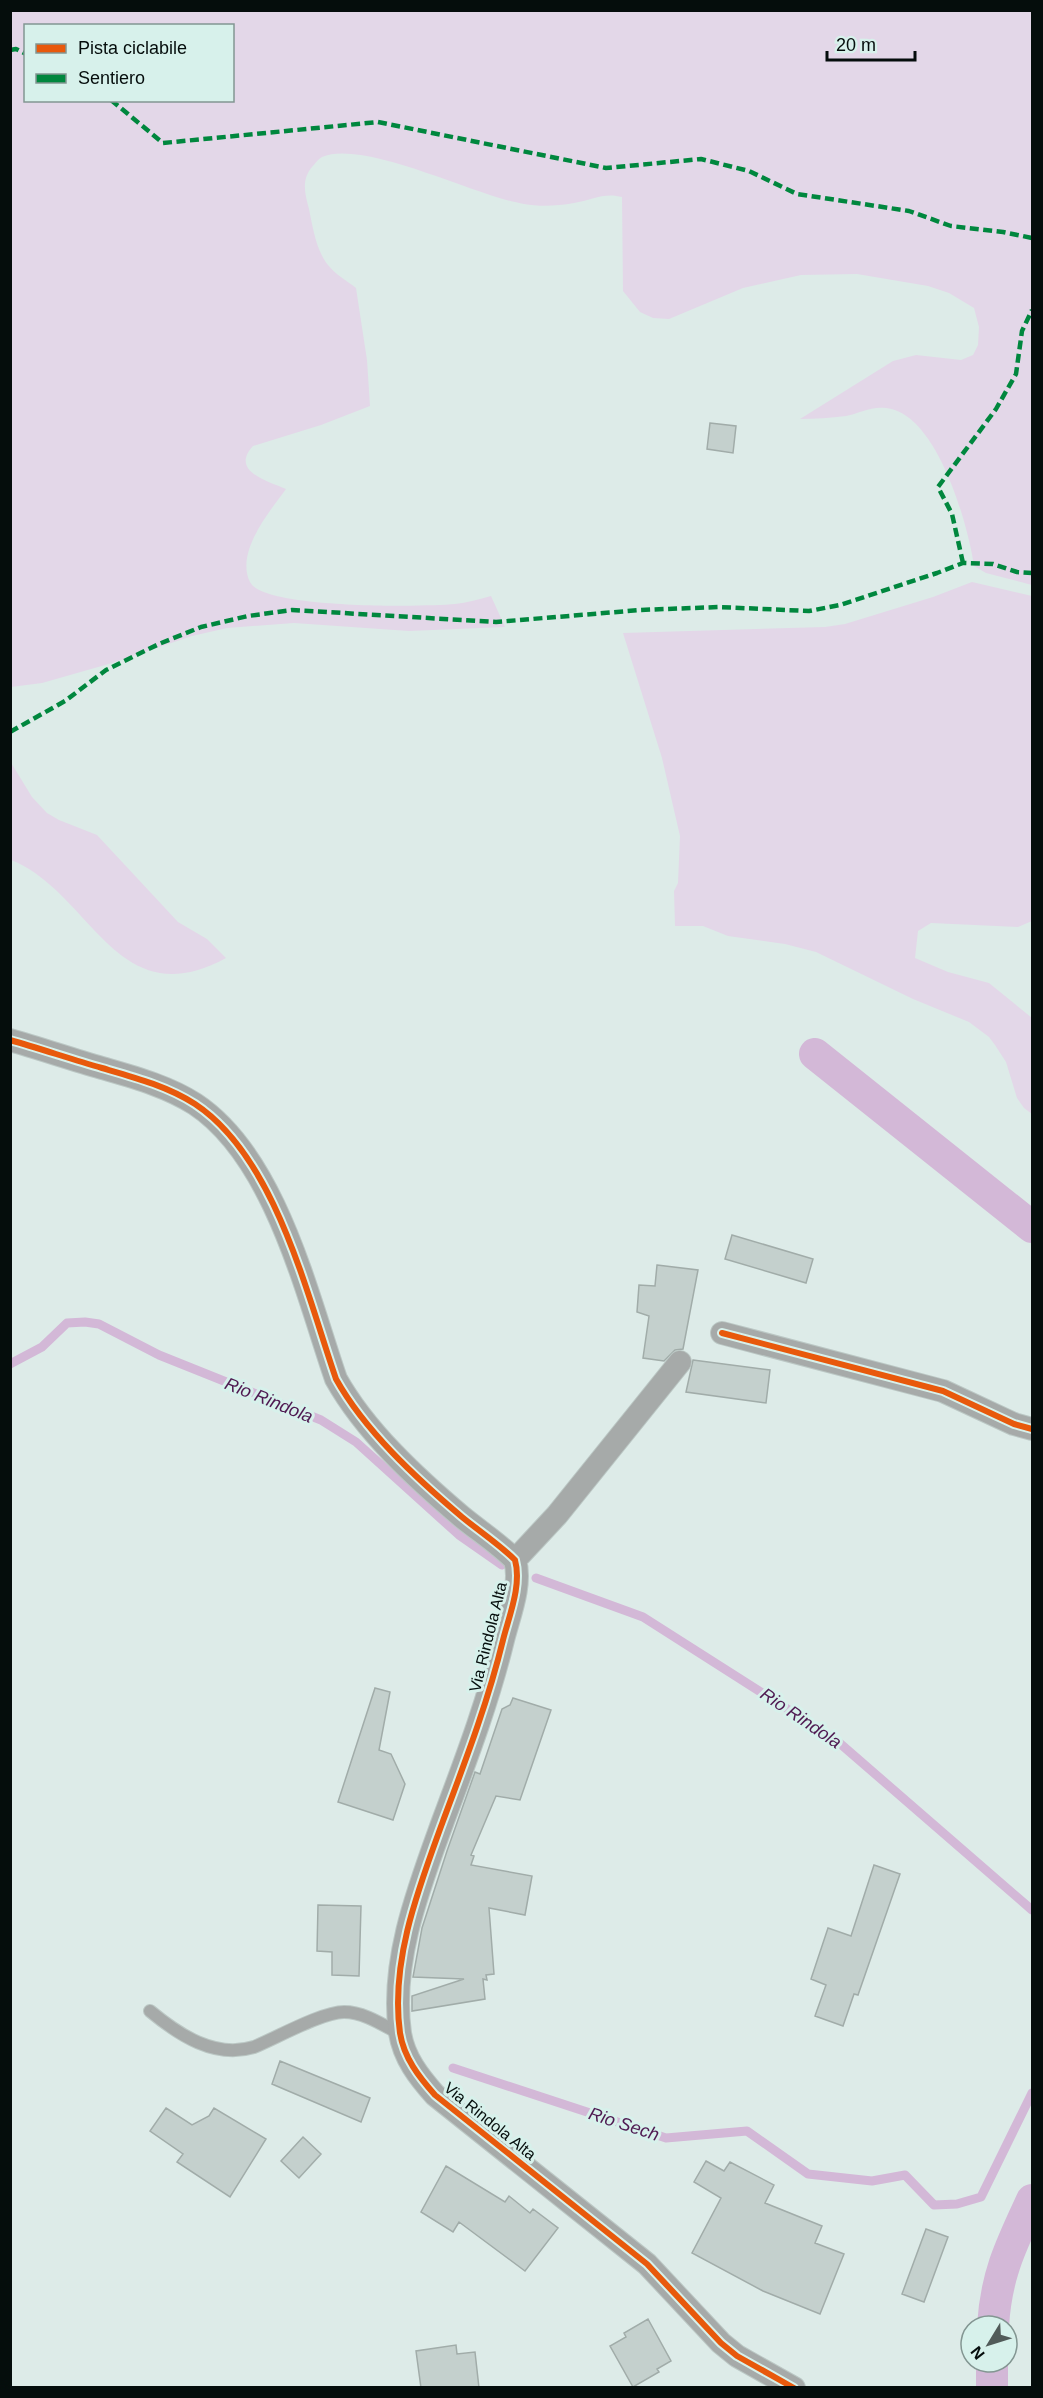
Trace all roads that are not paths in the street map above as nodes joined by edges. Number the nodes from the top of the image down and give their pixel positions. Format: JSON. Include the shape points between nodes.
{"nodes":[{"id":1,"x":10,"y":1040,"type":"edge"},
{"id":2,"x":722,"y":1333,"type":"dead end"},
{"id":3,"x":680,"y":1362,"type":"dead end"},
{"id":4,"x":1032,"y":1429,"type":"edge"},
{"id":5,"x":515,"y":1560,"type":"junction"},
{"id":6,"x":150,"y":2011,"type":"dead end"},
{"id":7,"x":400,"y":2034,"type":"junction"},
{"id":8,"x":794,"y":2388,"type":"edge"}],
"edges":[{"from":1,"to":5,"type":"street","via":[[170,1092],[193,1103],[228,1132],[262,1184],[287,1237],[336,1379],[347,1399],[439,1497]]},
{"from":2,"to":4,"type":"street","via":[[943,1391]]},
{"from":3,"to":5,"type":"street","via":[[557,1515]]},
{"from":5,"to":7,"type":"street","name":"Via Rindola Alta","via":[[515,1593],[496,1671],[414,1900],[398,1992]]},
{"from":6,"to":7,"type":"lane","via":[[184,2036],[228,2051],[254,2047],[330,2014],[344,2012],[363,2015]]},
{"from":7,"to":8,"type":"street","name":"Via Rindola Alta","via":[[419,2078],[435,2095],[647,2264],[721,2343]]}]}
